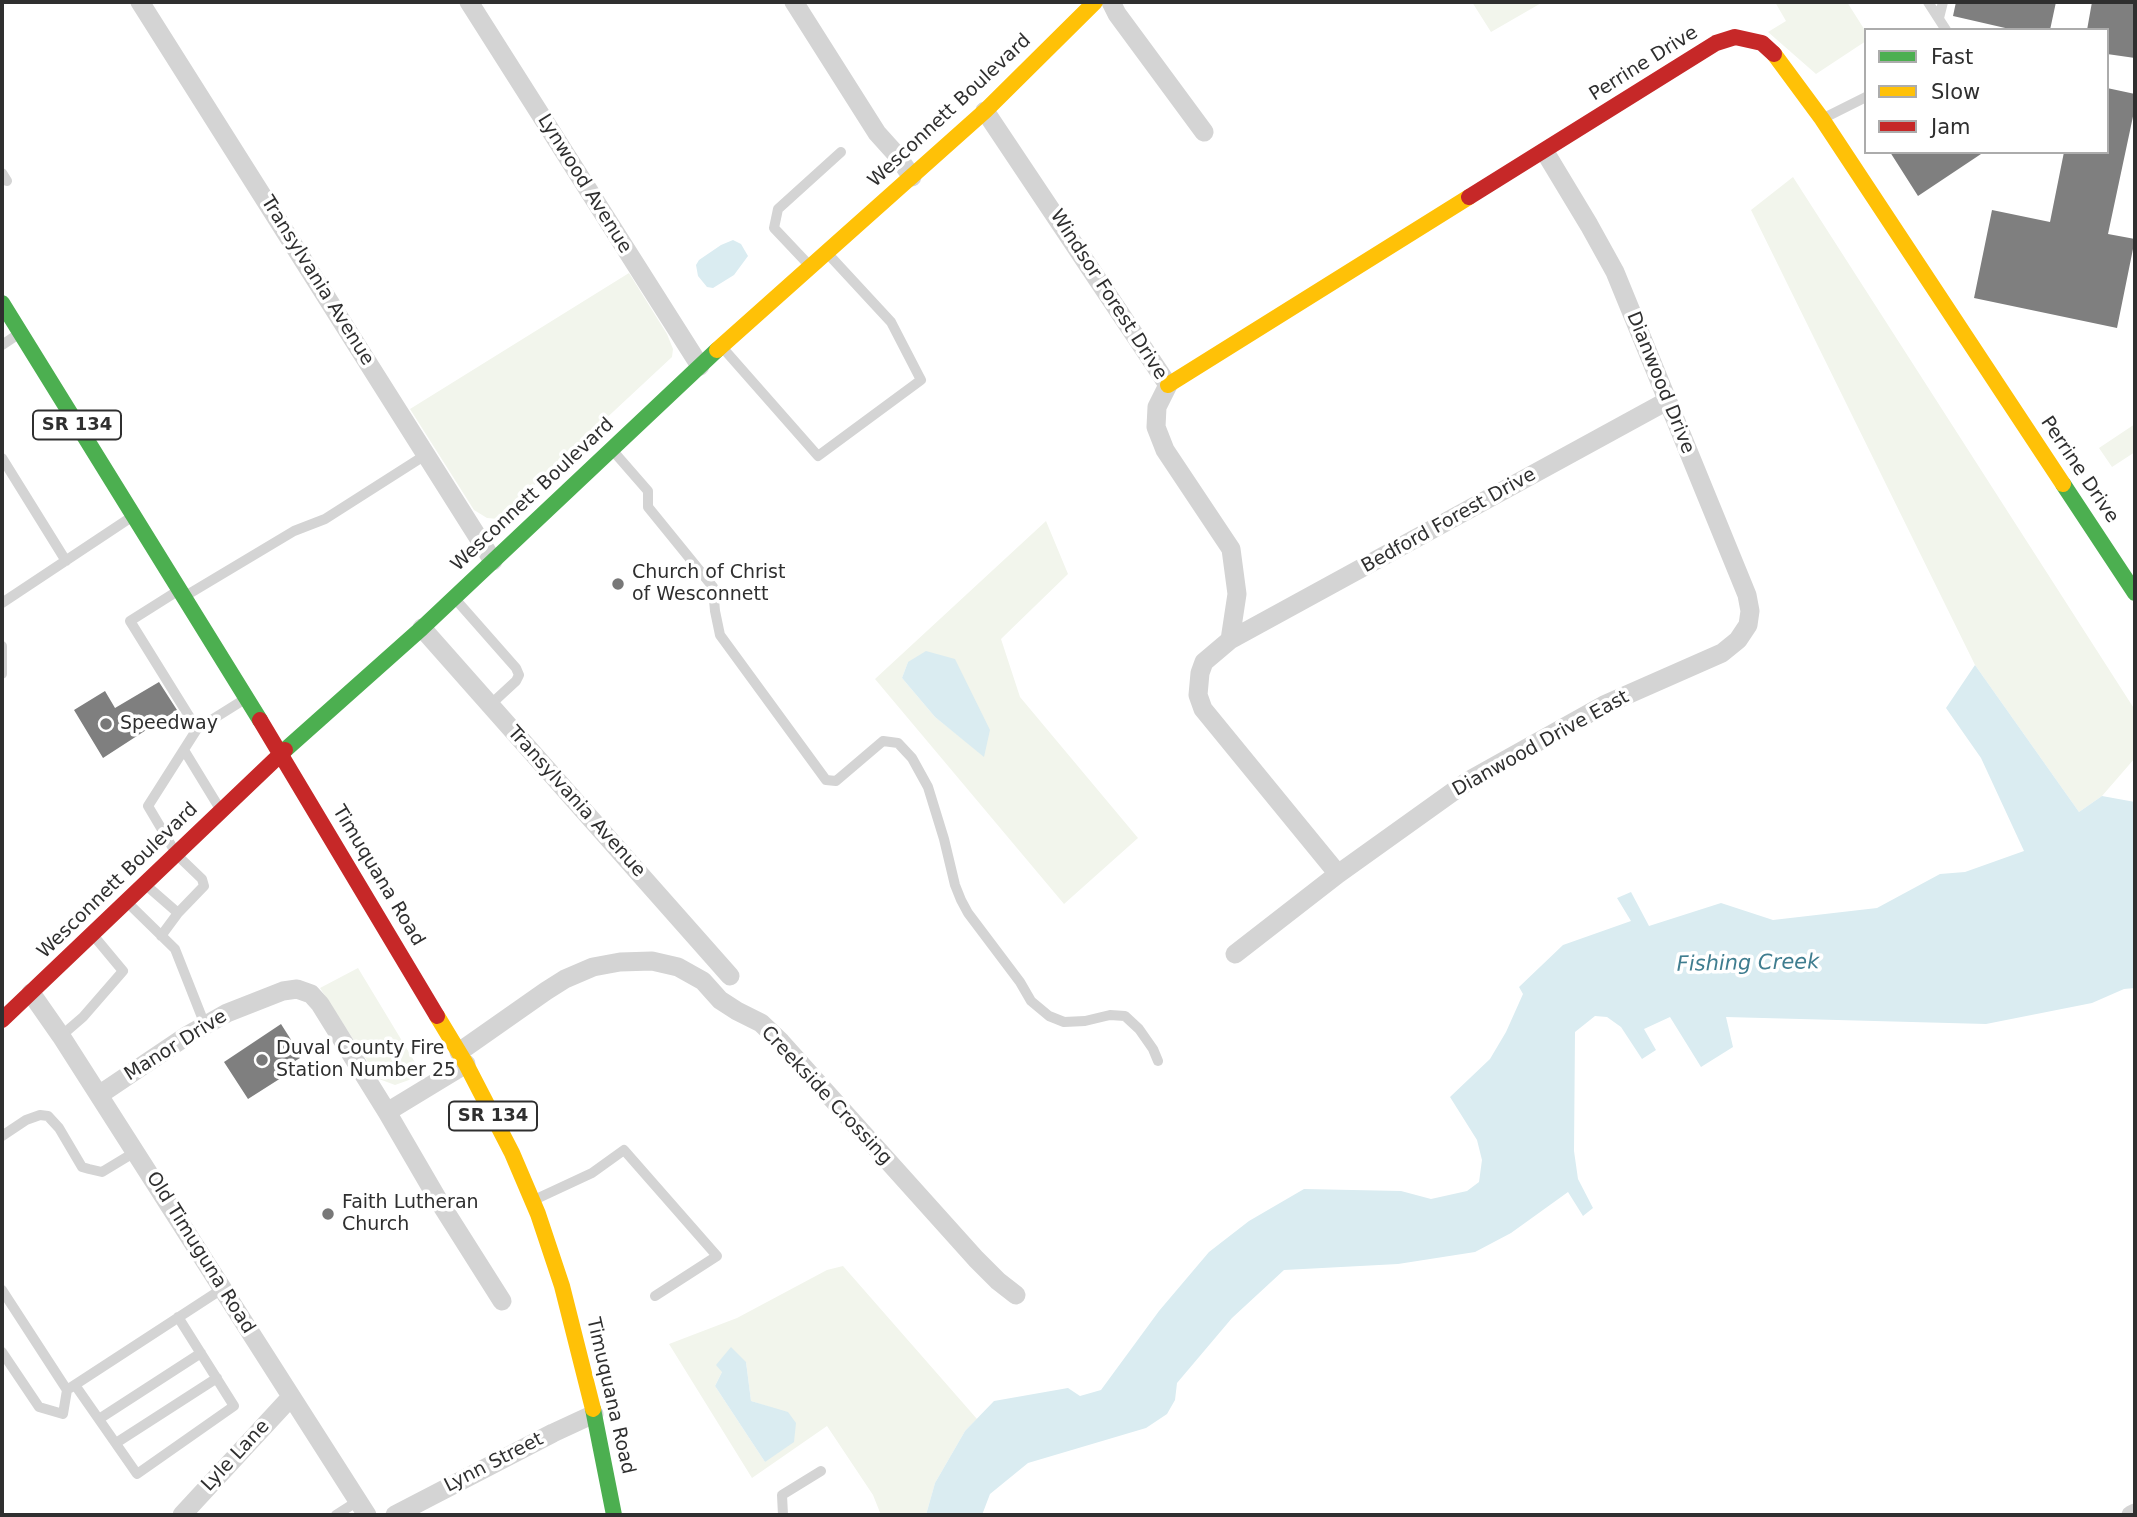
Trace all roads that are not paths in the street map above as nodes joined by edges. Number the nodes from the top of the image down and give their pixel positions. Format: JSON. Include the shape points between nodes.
{"nodes":[{"id":1,"x":140,"y":2,"type":"edge"},
{"id":2,"x":468,"y":2,"type":"edge"},
{"id":3,"x":794,"y":2,"type":"edge"},
{"id":4,"x":1095,"y":2,"type":"edge"},
{"id":5,"x":1111,"y":2,"type":"edge"},
{"id":6,"x":1928,"y":2,"type":"edge"},
{"id":7,"x":1943,"y":2,"type":"edge"},
{"id":8,"x":1939,"y":18,"type":"junction"},
{"id":9,"x":1945,"y":28,"type":"edge"},
{"id":10,"x":1864,"y":98,"type":"edge"},
{"id":11,"x":985,"y":111,"type":"junction"},
{"id":12,"x":1822,"y":119,"type":"junction"},
{"id":13,"x":1204,"y":132,"type":"dead end"},
{"id":14,"x":841,"y":152,"type":"dead end"},
{"id":15,"x":1545,"y":152,"type":"junction"},
{"id":16,"x":912,"y":177,"type":"junction"},
{"id":17,"x":827,"y":253,"type":"junction"},
{"id":18,"x":811,"y":267,"type":"junction"},
{"id":19,"x":2,"y":303,"type":"edge"},
{"id":20,"x":20,"y":332,"type":"junction"},
{"id":21,"x":2,"y":345,"type":"edge"},
{"id":22,"x":722,"y":347,"type":"junction"},
{"id":23,"x":700,"y":366,"type":"junction"},
{"id":24,"x":1168,"y":385,"type":"junction"},
{"id":25,"x":1667,"y":401,"type":"junction"},
{"id":26,"x":612,"y":449,"type":"junction"},
{"id":27,"x":427,"y":454,"type":"junction"},
{"id":28,"x":2,"y":458,"type":"edge"},
{"id":29,"x":134,"y":516,"type":"junction"},
{"id":30,"x":66,"y":561,"type":"junction"},
{"id":31,"x":494,"y":561,"type":"junction"},
{"id":32,"x":181,"y":593,"type":"junction"},
{"id":33,"x":2135,"y":593,"type":"edge"},
{"id":34,"x":454,"y":598,"type":"junction"},
{"id":35,"x":2,"y":603,"type":"edge"},
{"id":36,"x":1748,"y":625,"type":"joint"},
{"id":37,"x":422,"y":628,"type":"junction"},
{"id":38,"x":1230,"y":640,"type":"junction"},
{"id":39,"x":2,"y":646,"type":"edge"},
{"id":40,"x":2,"y":674,"type":"edge"},
{"id":41,"x":247,"y":698,"type":"junction"},
{"id":42,"x":490,"y":705,"type":"junction"},
{"id":43,"x":197,"y":729,"type":"junction"},
{"id":44,"x":184,"y":750,"type":"junction"},
{"id":45,"x":281,"y":754,"type":"junction"},
{"id":46,"x":222,"y":812,"type":"junction"},
{"id":47,"x":177,"y":855,"type":"junction"},
{"id":48,"x":1338,"y":874,"type":"junction"},
{"id":49,"x":146,"y":885,"type":"junction"},
{"id":50,"x":127,"y":902,"type":"junction"},
{"id":51,"x":178,"y":913,"type":"junction"},
{"id":52,"x":93,"y":934,"type":"junction"},
{"id":53,"x":162,"y":936,"type":"junction"},
{"id":54,"x":1235,"y":954,"type":"dead end"},
{"id":55,"x":730,"y":976,"type":"dead end"},
{"id":56,"x":31,"y":993,"type":"junction"},
{"id":57,"x":2,"y":1020,"type":"edge"},
{"id":58,"x":205,"y":1025,"type":"junction"},
{"id":59,"x":61,"y":1036,"type":"junction"},
{"id":60,"x":463,"y":1058,"type":"junction"},
{"id":61,"x":1157,"y":1061,"type":"dead end"},
{"id":62,"x":99,"y":1095,"type":"junction"},
{"id":63,"x":387,"y":1112,"type":"junction"},
{"id":64,"x":2,"y":1136,"type":"edge"},
{"id":65,"x":135,"y":1152,"type":"junction"},
{"id":66,"x":532,"y":1201,"type":"junction"},
{"id":67,"x":222,"y":1289,"type":"junction"},
{"id":68,"x":2,"y":1290,"type":"edge"},
{"id":69,"x":1016,"y":1295,"type":"dead end"},
{"id":70,"x":655,"y":1296,"type":"dead end"},
{"id":71,"x":502,"y":1301,"type":"dead end"},
{"id":72,"x":178,"y":1317,"type":"junction"},
{"id":73,"x":2,"y":1352,"type":"edge"},
{"id":74,"x":201,"y":1353,"type":"junction"},
{"id":75,"x":217,"y":1378,"type":"junction"},
{"id":76,"x":71,"y":1387,"type":"junction"},
{"id":77,"x":291,"y":1397,"type":"junction"},
{"id":78,"x":594,"y":1414,"type":"junction"},
{"id":79,"x":99,"y":1419,"type":"junction"},
{"id":80,"x":116,"y":1443,"type":"junction"},
{"id":81,"x":821,"y":1471,"type":"dead end"},
{"id":82,"x":362,"y":1508,"type":"edge"},
{"id":83,"x":182,"y":1515,"type":"edge"},
{"id":84,"x":336,"y":1515,"type":"edge"},
{"id":85,"x":395,"y":1515,"type":"edge"},
{"id":86,"x":614,"y":1515,"type":"edge"},
{"id":87,"x":783,"y":1515,"type":"edge"}],
"edges":[{"from":1,"to":27,"type":"street","name":"Transylvania Avenue"},
{"from":2,"to":23,"type":"street","name":"Lynwood Avenue"},
{"from":3,"to":16,"type":"street","via":[[877,133]]},
{"from":4,"to":11,"type":"street","name":"Wesconnett Boulevard"},
{"from":5,"to":13,"type":"street"},
{"from":6,"to":8,"type":"lane"},
{"from":7,"to":8,"type":"lane"},
{"from":8,"to":9,"type":"lane"},
{"from":10,"to":12,"type":"lane"},
{"from":11,"to":16,"type":"street","name":"Wesconnett Boulevard"},
{"from":11,"to":24,"type":"street","name":"Windsor Forest Drive"},
{"from":12,"to":15,"type":"street","name":"Perrine Drive","via":[[1777,57],[1762,43],[1735,37],[1716,43]]},
{"from":12,"to":33,"type":"street","name":"Perrine Drive"},
{"from":14,"to":18,"type":"lane","via":[[778,209],[774,228]]},
{"from":15,"to":24,"type":"street","name":"Perrine Drive"},
{"from":15,"to":25,"type":"street","name":"Dianwood Drive","via":[[1615,272]]},
{"from":16,"to":17,"type":"street","name":"Wesconnett Boulevard"},
{"from":17,"to":18,"type":"street","name":"Wesconnett Boulevard"},
{"from":17,"to":22,"type":"lane","via":[[891,322],[921,380],[818,456]]},
{"from":18,"to":22,"type":"street","name":"Wesconnett Boulevard"},
{"from":19,"to":20,"type":"street","name":"Timuquana Road","number":"SR 134"},
{"from":20,"to":21,"type":"lane"},
{"from":20,"to":29,"type":"street","name":"Timuquana Road","number":"SR 134"},
{"from":22,"to":23,"type":"street","name":"Wesconnett Boulevard"},
{"from":23,"to":26,"type":"street","name":"Wesconnett Boulevard"},
{"from":24,"to":38,"type":"street","name":"Windsor Forest Drive","via":[[1157,407],[1156,427],[1165,450],[1231,549],[1237,594]]},
{"from":25,"to":36,"type":"street","name":"Dianwood Drive","via":[[1747,596]]},
{"from":25,"to":38,"type":"street","name":"Bedford Forest Drive"},
{"from":26,"to":31,"type":"street","name":"Wesconnett Boulevard"},
{"from":26,"to":61,"type":"lane","via":[[648,491],[648,507],[713,587],[720,635],[826,780],[836,781],[883,741],[898,743],[928,787],[961,900],[1031,1001],[1064,1022],[1125,1016],[1139,1029]]},
{"from":27,"to":31,"type":"street","name":"Transylvania Avenue"},
{"from":27,"to":32,"type":"lane","via":[[325,519]]},
{"from":28,"to":30,"type":"lane"},
{"from":29,"to":30,"type":"lane"},
{"from":29,"to":32,"type":"street","name":"Timuquana Road","number":"SR 134"},
{"from":30,"to":35,"type":"lane"},
{"from":31,"to":34,"type":"street","name":"Wesconnett Boulevard"},
{"from":32,"to":41,"type":"street","name":"Timuquana Road","number":"SR 134"},
{"from":32,"to":43,"type":"lane","via":[[130,621]]},
{"from":34,"to":37,"type":"street","name":"Wesconnett Boulevard"},
{"from":34,"to":42,"type":"lane","via":[[519,675]]},
{"from":36,"to":48,"type":"street","name":"Dianwood Drive East","via":[[1721,653],[1604,705],[1468,781]]},
{"from":37,"to":42,"type":"street","name":"Transylvania Avenue"},
{"from":37,"to":45,"type":"street","name":"Wesconnett Boulevard"},
{"from":38,"to":48,"type":"street","via":[[1204,662],[1198,695],[1203,709]]},
{"from":39,"to":40,"type":"lane"},
{"from":41,"to":43,"type":"lane"},
{"from":41,"to":45,"type":"street","name":"Timuquana Road","number":"SR 134"},
{"from":42,"to":55,"type":"street","name":"Transylvania Avenue"},
{"from":43,"to":44,"type":"lane"},
{"from":44,"to":46,"type":"lane"},
{"from":44,"to":47,"type":"lane","via":[[148,806]]},
{"from":45,"to":46,"type":"street","name":"Wesconnett Boulevard"},
{"from":45,"to":60,"type":"street","name":"Timuquana Road","number":"SR 134"},
{"from":46,"to":47,"type":"street","name":"Wesconnett Boulevard"},
{"from":47,"to":49,"type":"street","name":"Wesconnett Boulevard"},
{"from":47,"to":51,"type":"lane","via":[[204,886]]},
{"from":48,"to":54,"type":"street","name":"Dianwood Drive East"},
{"from":49,"to":50,"type":"street","name":"Wesconnett Boulevard"},
{"from":49,"to":51,"type":"lane"},
{"from":50,"to":52,"type":"street","name":"Wesconnett Boulevard"},
{"from":50,"to":53,"type":"lane"},
{"from":51,"to":53,"type":"lane"},
{"from":52,"to":56,"type":"street","name":"Wesconnett Boulevard"},
{"from":52,"to":59,"type":"lane","via":[[123,971]]},
{"from":53,"to":58,"type":"lane","via":[[175,949]]},
{"from":56,"to":57,"type":"street","name":"Wesconnett Boulevard"},
{"from":56,"to":59,"type":"street","name":"Old Timuguna Road"},
{"from":58,"to":62,"type":"street","name":"Manor Drive"},
{"from":58,"to":63,"type":"street","name":"Manor Drive","via":[[282,991],[297,989],[311,994]]},
{"from":59,"to":62,"type":"street","name":"Old Timuguna Road"},
{"from":60,"to":63,"type":"street","name":"Creekside Crossing"},
{"from":60,"to":66,"type":"street","name":"Timuquana Road","number":"SR 134"},
{"from":60,"to":69,"type":"street","name":"Creekside Crossing","via":[[546,991],[593,967],[652,961],[678,967],[703,981],[737,1012],[761,1023],[781,1042],[976,1259]]},
{"from":62,"to":65,"type":"street","name":"Old Timuguna Road"},
{"from":63,"to":71,"type":"street","name":"Manor Drive"},
{"from":64,"to":65,"type":"lane","via":[[40,1115],[48,1116],[59,1128],[82,1167],[102,1172]]},
{"from":65,"to":67,"type":"street","name":"Old Timuguna Road"},
{"from":66,"to":70,"type":"lane","via":[[592,1173],[624,1150],[717,1256]]},
{"from":66,"to":78,"type":"street","name":"Timuquana Road","number":"SR 134","via":[[562,1286]]},
{"from":67,"to":72,"type":"lane"},
{"from":67,"to":77,"type":"street","name":"Old Timuguna Road"},
{"from":68,"to":76,"type":"lane"},
{"from":72,"to":74,"type":"lane"},
{"from":72,"to":76,"type":"lane"},
{"from":73,"to":76,"type":"lane","via":[[39,1407],[63,1414]]},
{"from":74,"to":75,"type":"lane"},
{"from":74,"to":79,"type":"lane"},
{"from":75,"to":80,"type":"lane"},
{"from":75,"to":80,"type":"lane","via":[[234,1406],[137,1474]]},
{"from":76,"to":79,"type":"lane"},
{"from":77,"to":82,"type":"street","name":"Old Timuguna Road"},
{"from":77,"to":83,"type":"street","name":"Lyle Lane"},
{"from":78,"to":85,"type":"street","name":"Lynn Street"},
{"from":78,"to":86,"type":"street","name":"Timuquana Road","number":"SR 134"},
{"from":79,"to":80,"type":"lane"},
{"from":81,"to":87,"type":"lane","via":[[782,1495]]},
{"from":82,"to":84,"type":"lane"}]}
